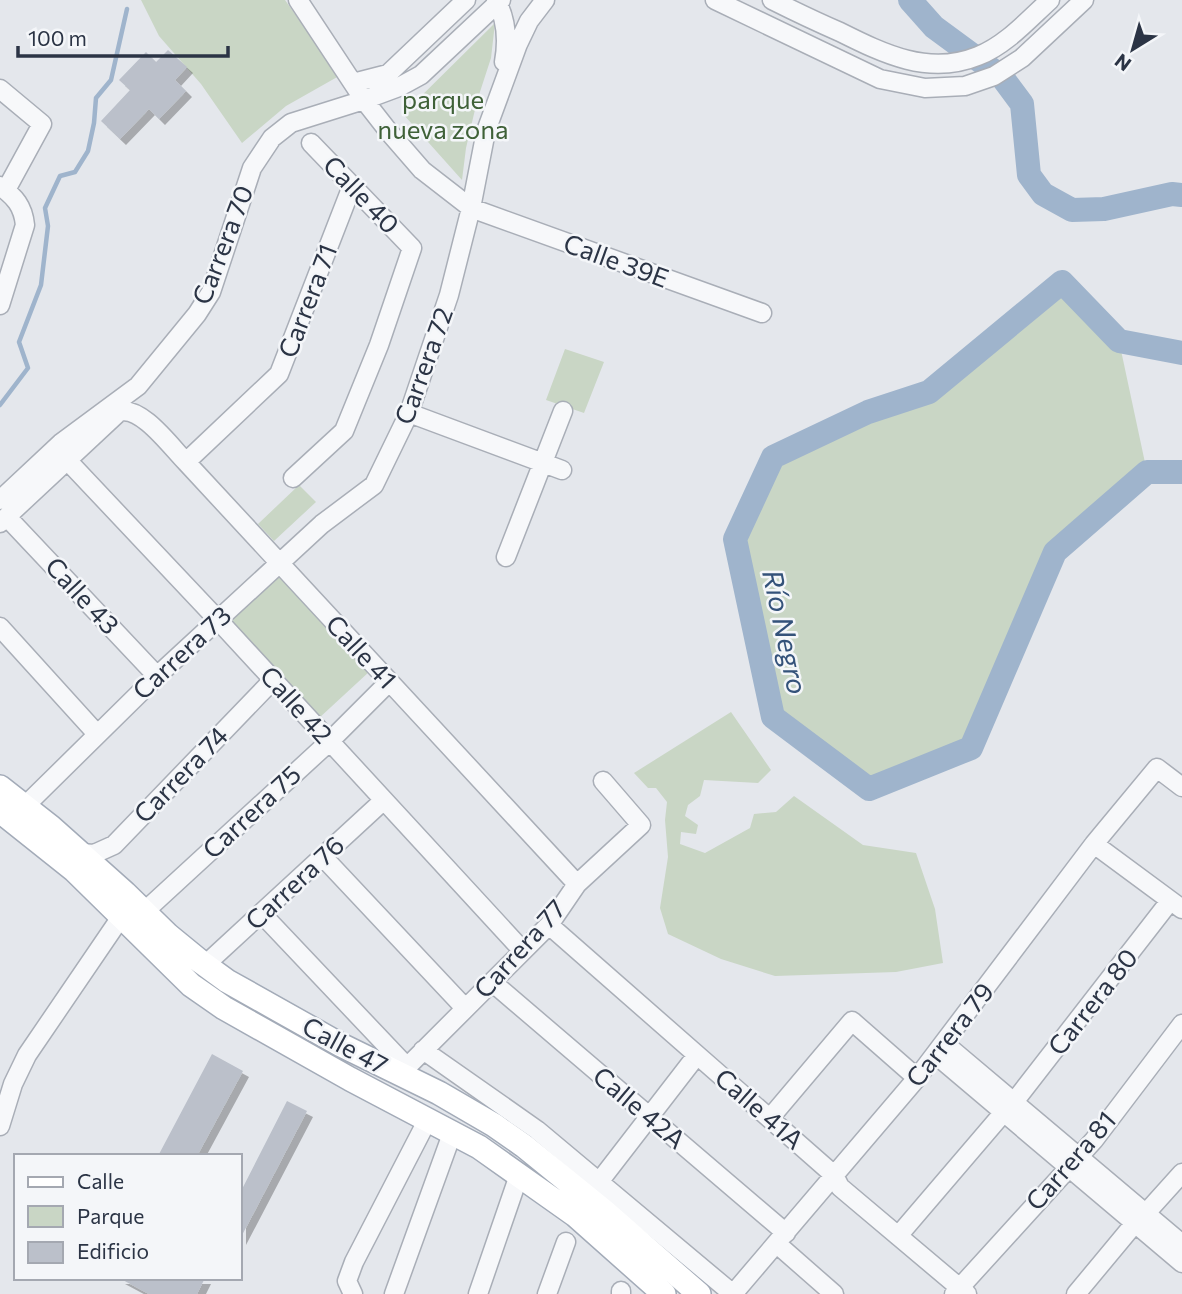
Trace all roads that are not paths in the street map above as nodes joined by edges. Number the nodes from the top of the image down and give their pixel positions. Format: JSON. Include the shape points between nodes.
{"nodes":[{"id":1,"x":298,"y":0,"type":"edge"},
{"id":2,"x":466,"y":0,"type":"edge"},
{"id":3,"x":545,"y":0,"type":"edge"},
{"id":4,"x":715,"y":0,"type":"edge"},
{"id":5,"x":772,"y":0,"type":"edge"},
{"id":6,"x":1050,"y":0,"type":"edge"},
{"id":7,"x":1084,"y":0,"type":"edge"},
{"id":8,"x":498,"y":1,"type":"edge"},
{"id":9,"x":353,"y":83,"type":"junction"},
{"id":10,"x":0,"y":89,"type":"edge"},
{"id":11,"x":364,"y":100,"type":"junction"},
{"id":12,"x":497,"y":100,"type":"junction"},
{"id":13,"x":311,"y":143,"type":"dead end"},
{"id":14,"x":352,"y":186,"type":"junction"},
{"id":15,"x":3,"y":188,"type":"edge"},
{"id":16,"x":471,"y":208,"type":"junction"},
{"id":17,"x":412,"y":248,"type":"joint"},
{"id":18,"x":4,"y":278,"type":"edge"},
{"id":19,"x":0,"y":305,"type":"edge"},
{"id":20,"x":762,"y":313,"type":"dead end"},
{"id":21,"x":138,"y":386,"type":"junction"},
{"id":22,"x":563,"y":411,"type":"dead end"},
{"id":23,"x":409,"y":413,"type":"junction"},
{"id":24,"x":145,"y":419,"type":"junction"},
{"id":25,"x":66,"y":460,"type":"junction"},
{"id":26,"x":186,"y":462,"type":"junction"},
{"id":27,"x":543,"y":462,"type":"junction"},
{"id":28,"x":562,"y":470,"type":"dead end"},
{"id":29,"x":293,"y":478,"type":"dead end"},
{"id":30,"x":345,"y":506,"type":"joint"},
{"id":31,"x":2,"y":513,"type":"edge"},
{"id":32,"x":260,"y":543,"type":"junction"},
{"id":33,"x":300,"y":544,"type":"junction"},
{"id":34,"x":506,"y":558,"type":"dead end"},
{"id":35,"x":280,"y":564,"type":"junction"},
{"id":36,"x":218,"y":620,"type":"junction"},
{"id":37,"x":0,"y":628,"type":"edge"},
{"id":38,"x":157,"y":676,"type":"junction"},
{"id":39,"x":273,"y":680,"type":"junction"},
{"id":40,"x":389,"y":682,"type":"junction"},
{"id":41,"x":97,"y":734,"type":"junction"},
{"id":42,"x":329,"y":742,"type":"junction"},
{"id":43,"x":603,"y":781,"type":"dead end"},
{"id":44,"x":0,"y":787,"type":"edge"},
{"id":45,"x":1182,"y":787,"type":"edge"},
{"id":46,"x":384,"y":800,"type":"junction"},
{"id":47,"x":25,"y":806,"type":"junction"},
{"id":48,"x":0,"y":811,"type":"edge"},
{"id":49,"x":1094,"y":845,"type":"junction"},
{"id":50,"x":81,"y":853,"type":"junction"},
{"id":51,"x":323,"y":857,"type":"junction"},
{"id":52,"x":577,"y":884,"type":"junction"},
{"id":53,"x":1176,"y":905,"type":"edge"},
{"id":54,"x":145,"y":911,"type":"junction"},
{"id":55,"x":262,"y":914,"type":"junction"},
{"id":56,"x":121,"y":917,"type":"junction"},
{"id":57,"x":549,"y":925,"type":"junction"},
{"id":58,"x":523,"y":951,"type":"junction"},
{"id":59,"x":205,"y":965,"type":"junction"},
{"id":60,"x":492,"y":982,"type":"junction"},
{"id":61,"x":466,"y":1008,"type":"junction"},
{"id":62,"x":1182,"y":1024,"type":"edge"},
{"id":63,"x":423,"y":1050,"type":"junction"},
{"id":64,"x":940,"y":1050,"type":"junction"},
{"id":65,"x":697,"y":1055,"type":"junction"},
{"id":66,"x":404,"y":1072,"type":"junction"},
{"id":67,"x":917,"y":1078,"type":"junction"},
{"id":68,"x":1009,"y":1107,"type":"junction"},
{"id":69,"x":649,"y":1116,"type":"junction"},
{"id":70,"x":770,"y":1118,"type":"junction"},
{"id":71,"x":428,"y":1119,"type":"junction"},
{"id":72,"x":0,"y":1126,"type":"edge"},
{"id":73,"x":453,"y":1132,"type":"junction"},
{"id":74,"x":1074,"y":1161,"type":"junction"},
{"id":75,"x":1182,"y":1173,"type":"edge"},
{"id":76,"x":519,"y":1175,"type":"junction"},
{"id":77,"x":834,"y":1175,"type":"junction"},
{"id":78,"x":593,"y":1190,"type":"junction"},
{"id":79,"x":1141,"y":1218,"type":"junction"},
{"id":80,"x":898,"y":1236,"type":"junction"},
{"id":81,"x":781,"y":1239,"type":"junction"},
{"id":82,"x":566,"y":1242,"type":"dead end"},
{"id":83,"x":1182,"y":1244,"type":"edge"},
{"id":84,"x":1182,"y":1263,"type":"edge"},
{"id":85,"x":396,"y":1290,"type":"edge"},
{"id":86,"x":960,"y":1292,"type":"edge"},
{"id":87,"x":353,"y":1294,"type":"edge"},
{"id":88,"x":478,"y":1294,"type":"edge"},
{"id":89,"x":547,"y":1294,"type":"edge"},
{"id":90,"x":664,"y":1294,"type":"edge"},
{"id":91,"x":699,"y":1294,"type":"edge"},
{"id":92,"x":733,"y":1294,"type":"edge"},
{"id":93,"x":834,"y":1294,"type":"edge"},
{"id":94,"x":1076,"y":1294,"type":"edge"}],
"edges":[{"from":1,"to":9,"type":"street","name":"Calle 39E"},
{"from":2,"to":9,"type":"street","via":[[388,74]]},
{"from":3,"to":12,"type":"street","via":[[529,21]]},
{"from":4,"to":7,"type":"street","via":[[880,79],[925,88],[965,86],[994,76],[1021,58]]},
{"from":5,"to":6,"type":"street","via":[[887,55],[947,64],[978,56],[1009,38]]},
{"from":8,"to":11,"type":"street","name":"Carrera 70","via":[[421,75]]},
{"from":8,"to":12,"type":"street","via":[[507,42]]},
{"from":9,"to":11,"type":"street","name":"Calle 39E"},
{"from":10,"to":15,"type":"street","via":[[42,124]]},
{"from":11,"to":16,"type":"street","name":"Calle 39E","via":[[422,170]]},
{"from":11,"to":21,"type":"street","name":"Carrera 70","via":[[291,123],[272,138],[252,168],[211,292]]},
{"from":12,"to":16,"type":"street","name":"Carrera 72"},
{"from":13,"to":14,"type":"street","name":"Calle 40"},
{"from":14,"to":17,"type":"street","name":"Calle 40"},
{"from":14,"to":26,"type":"street","name":"Carrera 71","via":[[279,374]]},
{"from":15,"to":18,"type":"street","via":[[24,211],[25,225]]},
{"from":16,"to":20,"type":"street","name":"Calle 39E"},
{"from":16,"to":23,"type":"street","name":"Carrera 72","via":[[449,295]]},
{"from":17,"to":29,"type":"street","name":"Carrera 72","via":[[344,431]]},
{"from":18,"to":19,"type":"street"},
{"from":21,"to":24,"type":"street"},
{"from":21,"to":31,"type":"street","name":"Carrera 70","via":[[61,443]]},
{"from":22,"to":27,"type":"street"},
{"from":23,"to":27,"type":"street"},
{"from":23,"to":30,"type":"street","name":"Carrera 72","via":[[374,485]]},
{"from":24,"to":25,"type":"street","via":[[131,411],[119,412]]},
{"from":24,"to":26,"type":"street","name":"Calle 41"},
{"from":25,"to":31,"type":"street"},
{"from":25,"to":36,"type":"street","name":"Calle 42"},
{"from":26,"to":32,"type":"street","name":"Calle 41"},
{"from":27,"to":28,"type":"street"},
{"from":27,"to":34,"type":"street"},
{"from":30,"to":33,"type":"street","name":"Carrera 73"},
{"from":31,"to":38,"type":"street","name":"Calle 43"},
{"from":32,"to":33,"type":"street","via":[[275,547]]},
{"from":32,"to":35,"type":"street","name":"Calle 41"},
{"from":33,"to":35,"type":"street","name":"Carrera 73"},
{"from":35,"to":36,"type":"street","name":"Carrera 73"},
{"from":35,"to":40,"type":"street","name":"Calle 41"},
{"from":36,"to":38,"type":"street","name":"Carrera 73"},
{"from":36,"to":39,"type":"street","name":"Calle 42"},
{"from":37,"to":41,"type":"street"},
{"from":38,"to":41,"type":"street","name":"Carrera 73"},
{"from":39,"to":42,"type":"street","name":"Calle 42"},
{"from":39,"to":50,"type":"street","name":"Carrera 74","via":[[114,845],[94,854]]},
{"from":40,"to":42,"type":"street","name":"Carrera 75"},
{"from":40,"to":52,"type":"street","name":"Calle 41"},
{"from":41,"to":47,"type":"street","name":"Carrera 73"},
{"from":42,"to":46,"type":"street","name":"Calle 42"},
{"from":42,"to":54,"type":"street","name":"Carrera 75"},
{"from":43,"to":52,"type":"street","name":"Carrera 77","via":[[641,825]]},
{"from":44,"to":47,"type":"main road","name":"Calle 47"},
{"from":45,"to":49,"type":"street","name":"Carrera 79","via":[[1157,768]]},
{"from":46,"to":51,"type":"street","name":"Carrera 76"},
{"from":46,"to":58,"type":"street","name":"Calle 42"},
{"from":47,"to":50,"type":"main road","name":"Calle 47"},
{"from":48,"to":56,"type":"main road","name":"Calle 47","via":[[74,870]]},
{"from":49,"to":53,"type":"street"},
{"from":49,"to":64,"type":"street","name":"Carrera 79"},
{"from":50,"to":54,"type":"main road","name":"Calle 47"},
{"from":51,"to":55,"type":"street","name":"Carrera 76"},
{"from":51,"to":61,"type":"street"},
{"from":52,"to":57,"type":"street","name":"Carrera 77"},
{"from":53,"to":68,"type":"street","name":"Carrera 80"},
{"from":54,"to":59,"type":"main road","name":"Calle 47"},
{"from":55,"to":59,"type":"street","name":"Carrera 76"},
{"from":55,"to":66,"type":"street"},
{"from":56,"to":71,"type":"main road","name":"Calle 47","via":[[174,971],[224,1008]]},
{"from":56,"to":72,"type":"street","via":[[27,1055]]},
{"from":57,"to":58,"type":"street","name":"Carrera 77"},
{"from":57,"to":65,"type":"street","name":"Calle 41A"},
{"from":58,"to":60,"type":"street","name":"Carrera 77"},
{"from":59,"to":66,"type":"main road","name":"Calle 47","via":[[276,1009]]},
{"from":60,"to":61,"type":"street","name":"Carrera 77"},
{"from":60,"to":69,"type":"street","name":"Calle 42A"},
{"from":61,"to":63,"type":"street","name":"Carrera 77"},
{"from":62,"to":74,"type":"street","name":"Carrera 81"},
{"from":63,"to":66,"type":"street","name":"Carrera 77"},
{"from":63,"to":78,"type":"street","name":"Calle 47","via":[[537,1130]]},
{"from":64,"to":67,"type":"street","name":"Carrera 79"},
{"from":64,"to":68,"type":"street"},
{"from":65,"to":69,"type":"street"},
{"from":65,"to":70,"type":"street","name":"Calle 41A"},
{"from":66,"to":78,"type":"main road","name":"Calle 47"},
{"from":67,"to":70,"type":"street","via":[[852,1021]]},
{"from":67,"to":77,"type":"street","name":"Carrera 79"},
{"from":68,"to":74,"type":"street"},
{"from":68,"to":80,"type":"street","name":"Carrera 80"},
{"from":69,"to":78,"type":"street"},
{"from":69,"to":81,"type":"street","name":"Calle 42A"},
{"from":70,"to":77,"type":"street","name":"Calle 41A"},
{"from":71,"to":73,"type":"main road","name":"Calle 47"},
{"from":71,"to":87,"type":"street","via":[[354,1262],[347,1281]]},
{"from":73,"to":76,"type":"main road","name":"Calle 47"},
{"from":73,"to":85,"type":"street"},
{"from":74,"to":79,"type":"street"},
{"from":74,"to":86,"type":"street","name":"Carrera 81"},
{"from":75,"to":79,"type":"street"},
{"from":76,"to":88,"type":"street"},
{"from":76,"to":90,"type":"main road","name":"Calle 47","via":[[575,1215]]},
{"from":77,"to":80,"type":"street","name":"Calle 41A","via":[[840,1187]]},
{"from":77,"to":81,"type":"street","name":"Carrera 79"},
{"from":78,"to":91,"type":"main road","name":"Calle 47"},
{"from":78,"to":92,"type":"street","name":"Calle 47"},
{"from":79,"to":83,"type":"street"},
{"from":79,"to":84,"type":"street"},
{"from":79,"to":94,"type":"street"},
{"from":80,"to":86,"type":"street","name":"Calle 41A"},
{"from":81,"to":92,"type":"street","name":"Carrera 79"},
{"from":81,"to":93,"type":"street","name":"Calle 42A"},
{"from":82,"to":89,"type":"street"}]}
